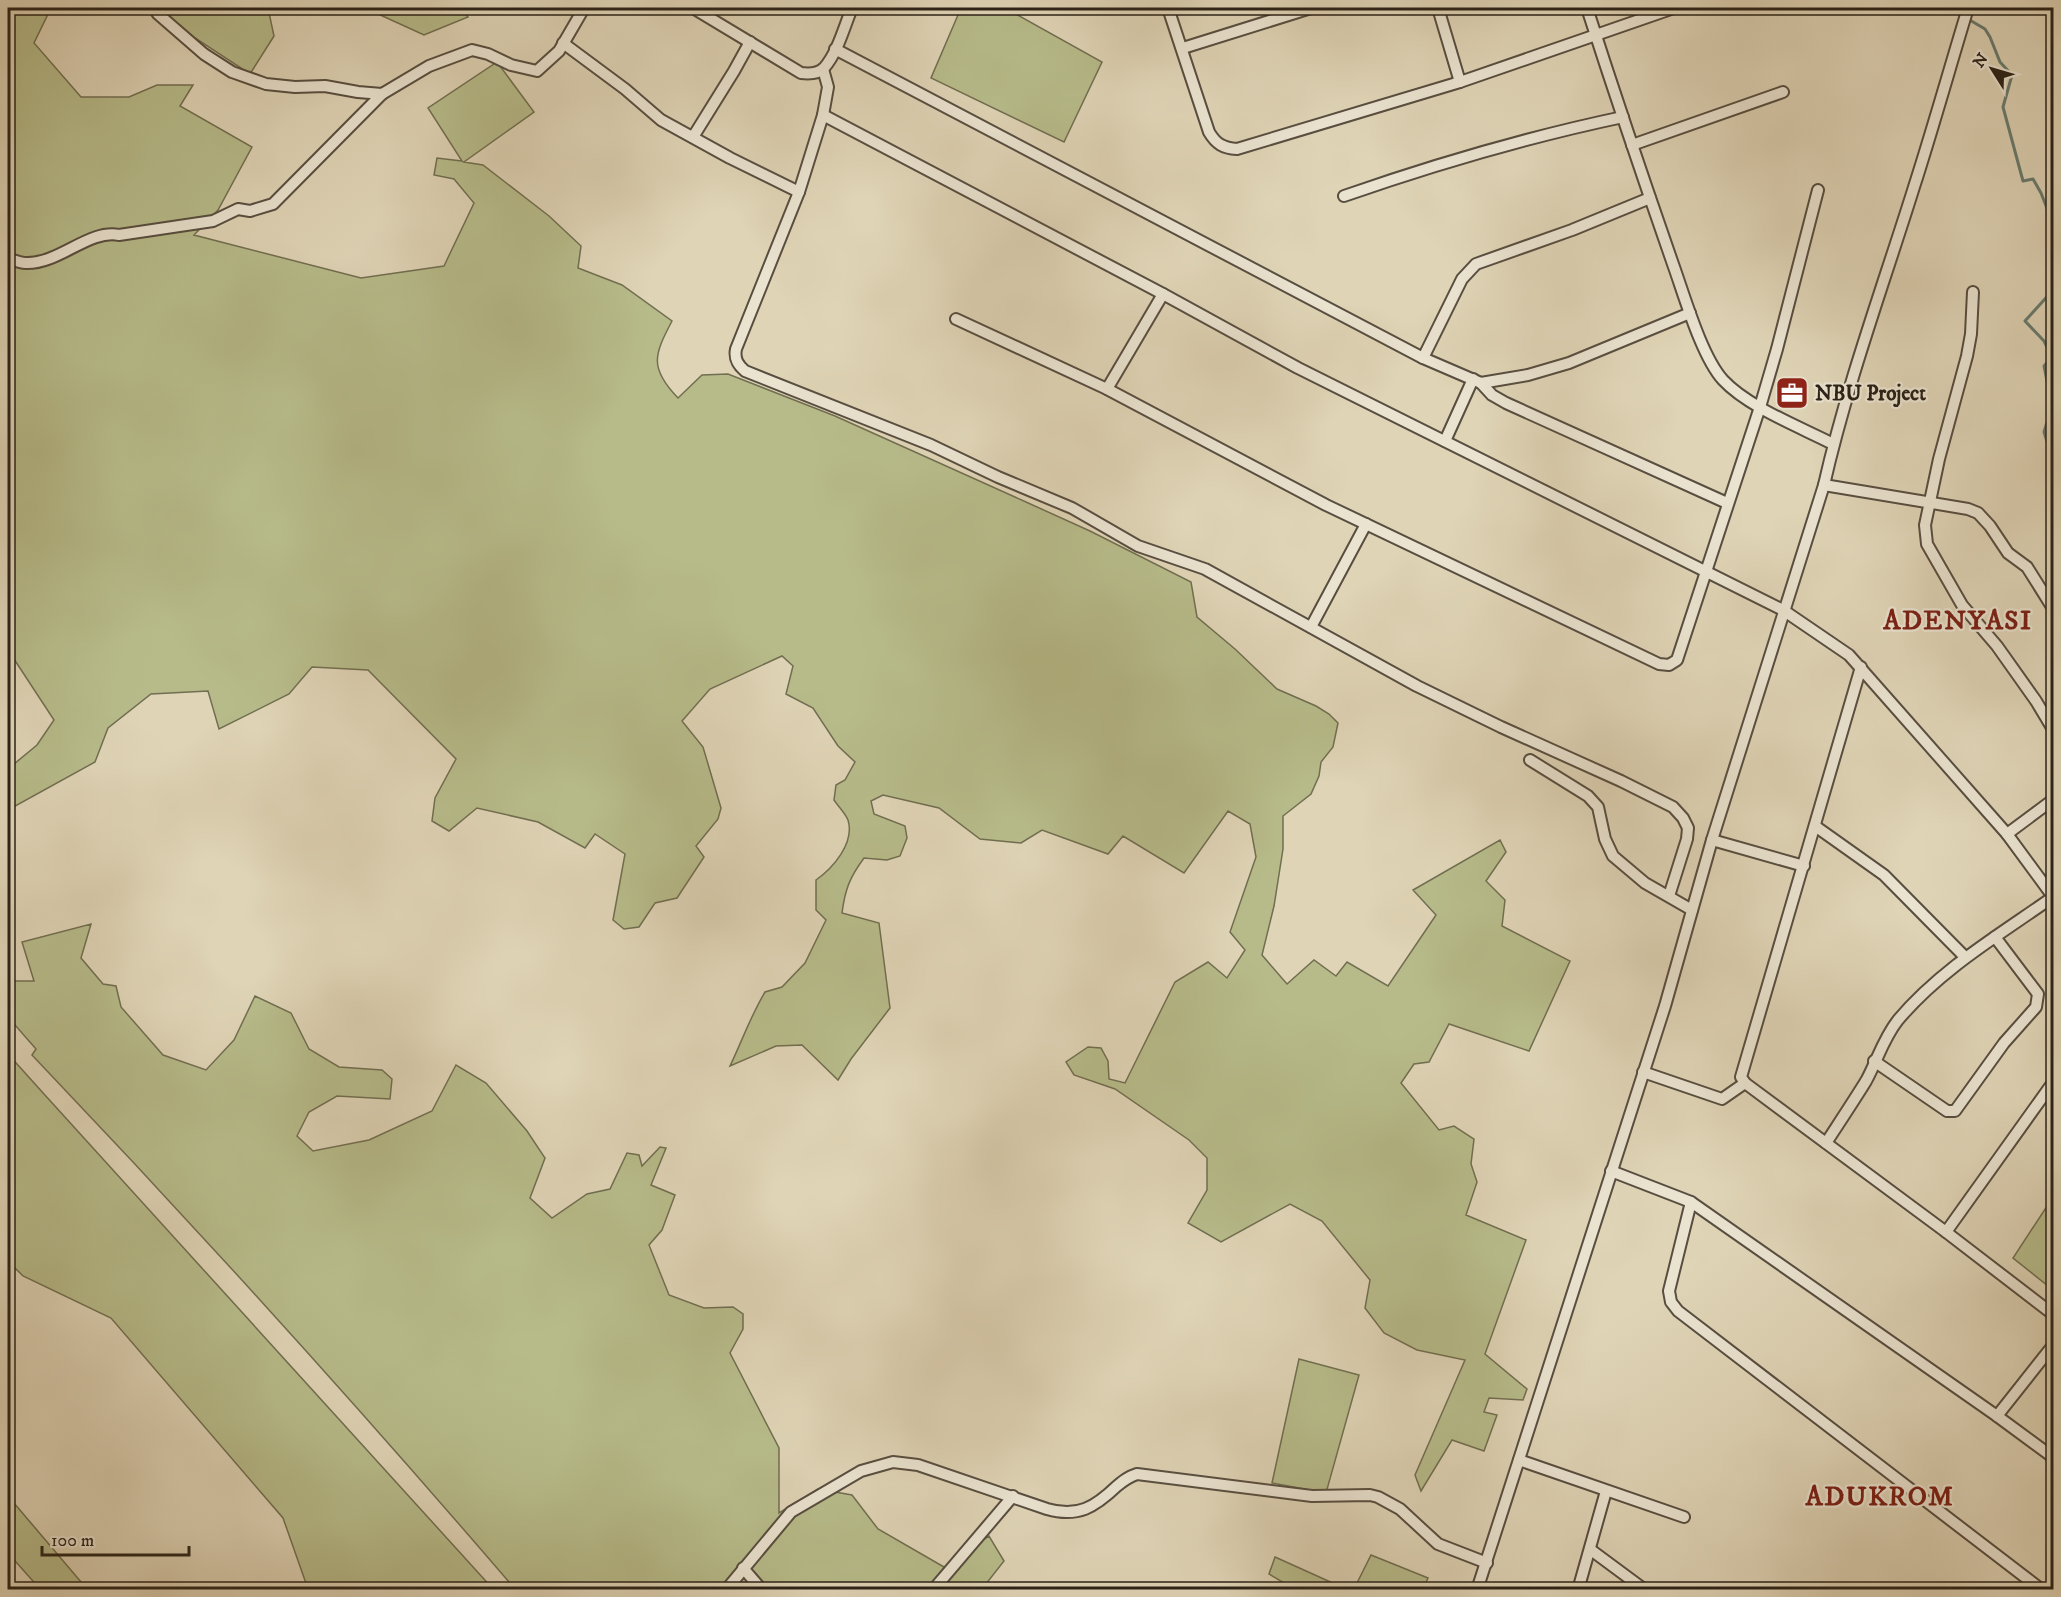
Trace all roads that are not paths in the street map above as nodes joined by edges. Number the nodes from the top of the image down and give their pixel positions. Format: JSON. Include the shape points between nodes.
{"nodes":[{"id":1,"x":154,"y":8,"type":"edge"},
{"id":2,"x":584,"y":8,"type":"edge"},
{"id":3,"x":693,"y":8,"type":"edge"},
{"id":4,"x":852,"y":8,"type":"edge"},
{"id":5,"x":1168,"y":8,"type":"edge"},
{"id":6,"x":1311,"y":8,"type":"edge"},
{"id":7,"x":1438,"y":8,"type":"edge"},
{"id":8,"x":1587,"y":8,"type":"edge"},
{"id":9,"x":1674,"y":8,"type":"edge"},
{"id":10,"x":1968,"y":8,"type":"edge"},
{"id":11,"x":1595,"y":35,"type":"junction"},
{"id":12,"x":750,"y":42,"type":"junction"},
{"id":13,"x":563,"y":43,"type":"junction"},
{"id":14,"x":1183,"y":48,"type":"junction"},
{"id":15,"x":835,"y":50,"type":"junction"},
{"id":16,"x":823,"y":69,"type":"junction"},
{"id":17,"x":1460,"y":82,"type":"junction"},
{"id":18,"x":1783,"y":92,"type":"dead end"},
{"id":19,"x":382,"y":94,"type":"junction"},
{"id":20,"x":823,"y":115,"type":"junction"},
{"id":21,"x":1623,"y":117,"type":"junction"},
{"id":22,"x":693,"y":137,"type":"junction"},
{"id":23,"x":1632,"y":145,"type":"junction"},
{"id":24,"x":1818,"y":190,"type":"dead end"},
{"id":25,"x":799,"y":192,"type":"junction"},
{"id":26,"x":1344,"y":196,"type":"dead end"},
{"id":27,"x":1650,"y":198,"type":"junction"},
{"id":28,"x":8,"y":258,"type":"edge"},
{"id":29,"x":1973,"y":292,"type":"dead end"},
{"id":30,"x":1163,"y":294,"type":"junction"},
{"id":31,"x":1690,"y":313,"type":"junction"},
{"id":32,"x":956,"y":320,"type":"dead end"},
{"id":33,"x":1423,"y":358,"type":"junction"},
{"id":34,"x":1477,"y":381,"type":"junction"},
{"id":35,"x":1107,"y":389,"type":"junction"},
{"id":36,"x":1760,"y":407,"type":"junction"},
{"id":37,"x":1445,"y":441,"type":"junction"},
{"id":38,"x":1833,"y":444,"type":"junction"},
{"id":39,"x":1824,"y":485,"type":"junction"},
{"id":40,"x":1727,"y":503,"type":"junction"},
{"id":41,"x":1929,"y":504,"type":"junction"},
{"id":42,"x":1366,"y":524,"type":"junction"},
{"id":43,"x":1707,"y":571,"type":"junction"},
{"id":44,"x":1784,"y":610,"type":"junction"},
{"id":45,"x":2054,"y":610,"type":"edge"},
{"id":46,"x":1311,"y":627,"type":"junction"},
{"id":47,"x":1861,"y":668,"type":"junction"},
{"id":48,"x":2054,"y":731,"type":"edge"},
{"id":49,"x":1530,"y":760,"type":"dead end"},
{"id":50,"x":2054,"y":799,"type":"edge"},
{"id":51,"x":1815,"y":826,"type":"junction"},
{"id":52,"x":2007,"y":834,"type":"junction"},
{"id":53,"x":1712,"y":840,"type":"junction"},
{"id":54,"x":1804,"y":866,"type":"junction"},
{"id":55,"x":1669,"y":896,"type":"junction"},
{"id":56,"x":2053,"y":898,"type":"edge"},
{"id":57,"x":1692,"y":910,"type":"junction"},
{"id":58,"x":1995,"y":937,"type":"junction"},
{"id":59,"x":1965,"y":957,"type":"junction"},
{"id":60,"x":1874,"y":1061,"type":"junction"},
{"id":61,"x":1643,"y":1072,"type":"junction"},
{"id":62,"x":1744,"y":1083,"type":"junction"},
{"id":63,"x":2053,"y":1083,"type":"edge"},
{"id":64,"x":1826,"y":1143,"type":"junction"},
{"id":65,"x":1611,"y":1171,"type":"junction"},
{"id":66,"x":1691,"y":1202,"type":"junction"},
{"id":67,"x":1946,"y":1232,"type":"junction"},
{"id":68,"x":2054,"y":1315,"type":"edge"},
{"id":69,"x":2054,"y":1344,"type":"edge"},
{"id":70,"x":1997,"y":1416,"type":"junction"},
{"id":71,"x":2054,"y":1458,"type":"edge"},
{"id":72,"x":1519,"y":1460,"type":"junction"},
{"id":73,"x":1606,"y":1491,"type":"junction"},
{"id":74,"x":1013,"y":1496,"type":"junction"},
{"id":75,"x":1684,"y":1517,"type":"dead end"},
{"id":76,"x":1591,"y":1550,"type":"junction"},
{"id":77,"x":1487,"y":1563,"type":"junction"},
{"id":78,"x":743,"y":1568,"type":"junction"},
{"id":79,"x":726,"y":1590,"type":"edge"},
{"id":80,"x":762,"y":1590,"type":"edge"},
{"id":81,"x":933,"y":1590,"type":"edge"},
{"id":82,"x":1478,"y":1590,"type":"edge"},
{"id":83,"x":1578,"y":1590,"type":"edge"},
{"id":84,"x":1645,"y":1590,"type":"edge"},
{"id":85,"x":2042,"y":1590,"type":"edge"}],
"edges":[{"from":1,"to":19,"type":"street","via":[[204,54],[232,72],[266,84],[325,86]]},
{"from":2,"to":13,"type":"street"},
{"from":3,"to":12,"type":"street"},
{"from":4,"to":15,"type":"street"},
{"from":5,"to":14,"type":"street"},
{"from":6,"to":14,"type":"street"},
{"from":7,"to":17,"type":"street"},
{"from":8,"to":11,"type":"street"},
{"from":9,"to":11,"type":"street"},
{"from":10,"to":38,"type":"street"},
{"from":11,"to":17,"type":"street"},
{"from":11,"to":21,"type":"street"},
{"from":12,"to":16,"type":"street","via":[[801,73]]},
{"from":12,"to":22,"type":"street"},
{"from":13,"to":19,"type":"street","via":[[537,71],[472,50],[429,66]]},
{"from":13,"to":22,"type":"street","via":[[661,120]]},
{"from":14,"to":17,"type":"street","via":[[1209,132],[1226,148],[1237,149]]},
{"from":15,"to":16,"type":"street"},
{"from":15,"to":33,"type":"street"},
{"from":16,"to":20,"type":"street","via":[[828,87]]},
{"from":18,"to":23,"type":"street"},
{"from":19,"to":28,"type":"street","via":[[273,204],[250,212],[238,209],[213,221],[119,235],[107,233],[51,259],[26,263]]},
{"from":20,"to":25,"type":"street"},
{"from":20,"to":30,"type":"street"},
{"from":21,"to":23,"type":"street"},
{"from":21,"to":26,"type":"street","via":[[1466,156]]},
{"from":22,"to":25,"type":"street"},
{"from":23,"to":27,"type":"street"},
{"from":24,"to":36,"type":"street"},
{"from":25,"to":46,"type":"street","via":[[736,349],[740,367],[1072,508],[1138,546],[1205,569]]},
{"from":27,"to":31,"type":"street"},
{"from":27,"to":33,"type":"street","via":[[1476,264],[1462,279]]},
{"from":29,"to":41,"type":"street","via":[[1967,356]]},
{"from":30,"to":35,"type":"street"},
{"from":30,"to":37,"type":"street","via":[[1298,368]]},
{"from":31,"to":34,"type":"street","via":[[1569,363],[1528,375]]},
{"from":31,"to":36,"type":"street","via":[[1711,363],[1722,378]]},
{"from":32,"to":35,"type":"street"},
{"from":33,"to":34,"type":"street"},
{"from":34,"to":37,"type":"street"},
{"from":34,"to":40,"type":"street","via":[[1506,403]]},
{"from":35,"to":42,"type":"street"},
{"from":36,"to":38,"type":"street"},
{"from":36,"to":40,"type":"street"},
{"from":37,"to":43,"type":"street"},
{"from":38,"to":39,"type":"street"},
{"from":39,"to":41,"type":"street"},
{"from":39,"to":44,"type":"street"},
{"from":40,"to":43,"type":"street"},
{"from":41,"to":45,"type":"street","via":[[1978,513],[2008,553],[2027,567]]},
{"from":41,"to":48,"type":"street","via":[[1927,544],[1962,604],[1998,646]]},
{"from":42,"to":43,"type":"street","via":[[1659,664],[1669,665],[1677,660]]},
{"from":42,"to":46,"type":"street"},
{"from":43,"to":44,"type":"street"},
{"from":44,"to":47,"type":"street","via":[[1849,654]]},
{"from":44,"to":53,"type":"street"},
{"from":46,"to":55,"type":"street","via":[[1417,686],[1673,807],[1688,828]]},
{"from":47,"to":51,"type":"street"},
{"from":47,"to":52,"type":"street"},
{"from":49,"to":55,"type":"street","via":[[1588,796],[1598,807],[1613,856],[1645,883]]},
{"from":50,"to":52,"type":"street"},
{"from":51,"to":54,"type":"street"},
{"from":51,"to":59,"type":"street","via":[[1884,875]]},
{"from":52,"to":56,"type":"street"},
{"from":53,"to":54,"type":"street"},
{"from":53,"to":57,"type":"street"},
{"from":54,"to":62,"type":"street","via":[[1742,1069]]},
{"from":55,"to":57,"type":"street"},
{"from":56,"to":58,"type":"street"},
{"from":57,"to":61,"type":"street"},
{"from":58,"to":59,"type":"street"},
{"from":58,"to":60,"type":"street","via":[[2039,999],[1955,1111],[1947,1111]]},
{"from":59,"to":60,"type":"street","via":[[1898,1021]]},
{"from":60,"to":64,"type":"street","via":[[1867,1079]]},
{"from":61,"to":62,"type":"street","via":[[1722,1099]]},
{"from":61,"to":65,"type":"street"},
{"from":62,"to":64,"type":"street"},
{"from":63,"to":67,"type":"street"},
{"from":64,"to":67,"type":"street"},
{"from":65,"to":66,"type":"street"},
{"from":65,"to":72,"type":"street"},
{"from":66,"to":70,"type":"street"},
{"from":66,"to":85,"type":"street","via":[[1669,1291],[1678,1311]]},
{"from":67,"to":68,"type":"street"},
{"from":69,"to":70,"type":"street"},
{"from":70,"to":71,"type":"street"},
{"from":72,"to":73,"type":"street"},
{"from":72,"to":77,"type":"street"},
{"from":73,"to":75,"type":"street"},
{"from":73,"to":76,"type":"street"},
{"from":74,"to":77,"type":"street","via":[[1059,1513],[1083,1511],[1127,1477],[1137,1474],[1312,1496],[1370,1495],[1400,1509],[1438,1544]]},
{"from":74,"to":78,"type":"street","via":[[918,1465],[885,1464],[861,1471],[791,1512]]},
{"from":74,"to":81,"type":"street"},
{"from":76,"to":83,"type":"street"},
{"from":76,"to":84,"type":"street"},
{"from":77,"to":82,"type":"street"},
{"from":78,"to":79,"type":"street"},
{"from":78,"to":80,"type":"street"}]}
